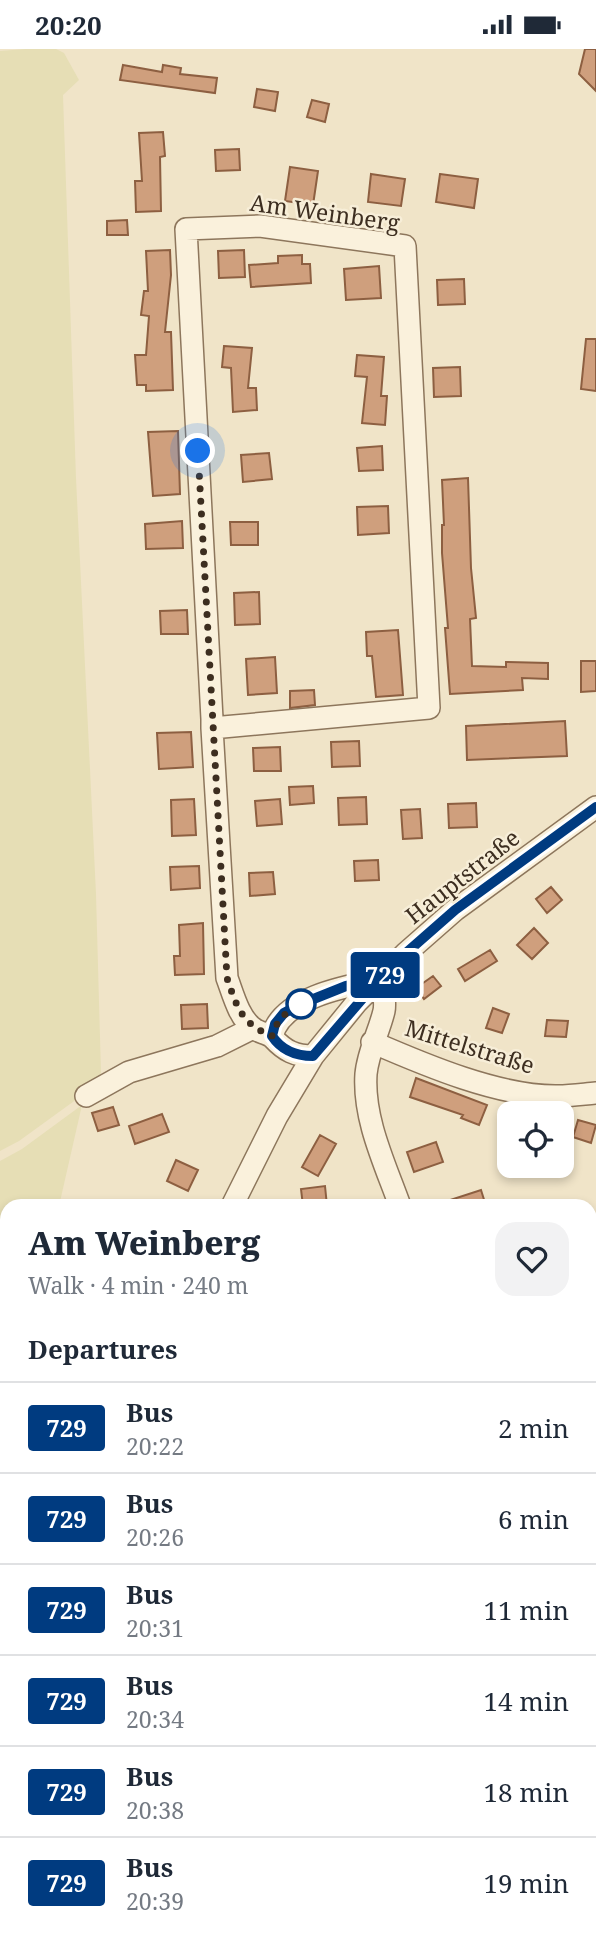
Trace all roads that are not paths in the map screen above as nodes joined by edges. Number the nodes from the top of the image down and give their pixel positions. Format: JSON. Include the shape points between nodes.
{"nodes":[{"id":1,"x":212,"y":728,"type":"junction"},
{"id":2,"x":596,"y":807,"type":"edge"},
{"id":3,"x":382,"y":979,"type":"junction"},
{"id":4,"x":263,"y":1032,"type":"junction"},
{"id":5,"x":372,"y":1042,"type":"junction"},
{"id":6,"x":313,"y":1056,"type":"junction"},
{"id":7,"x":596,"y":1093,"type":"edge"},
{"id":8,"x":86,"y":1096,"type":"dead end"},
{"id":9,"x":236,"y":1199,"type":"edge"},
{"id":10,"x":398,"y":1199,"type":"edge"}],
"edges":[{"from":1,"to":1,"type":"street","name":"Am Weinberg","via":[[186,229],[260,226],[405,246],[429,708]]},
{"from":1,"to":4,"type":"street","name":"Am Weinberg","via":[[227,978],[235,1001]]},
{"from":2,"to":3,"type":"street","name":"Hauptstraße","via":[[455,910]]},
{"from":3,"to":4,"type":"street","via":[[346,986],[301,1004]]},
{"from":3,"to":5,"type":"street","via":[[385,1010]]},
{"from":3,"to":6,"type":"street","name":"Hauptstraße"},
{"from":4,"to":6,"type":"street","name":"Am Weinberg","via":[[289,1052]]},
{"from":4,"to":8,"type":"street","via":[[129,1072]]},
{"from":5,"to":7,"type":"street","name":"Mittelstraße","via":[[513,1092]]},
{"from":5,"to":10,"type":"street","via":[[366,1073],[368,1103]]},
{"from":6,"to":9,"type":"street","name":"Hauptstraße"}]}
